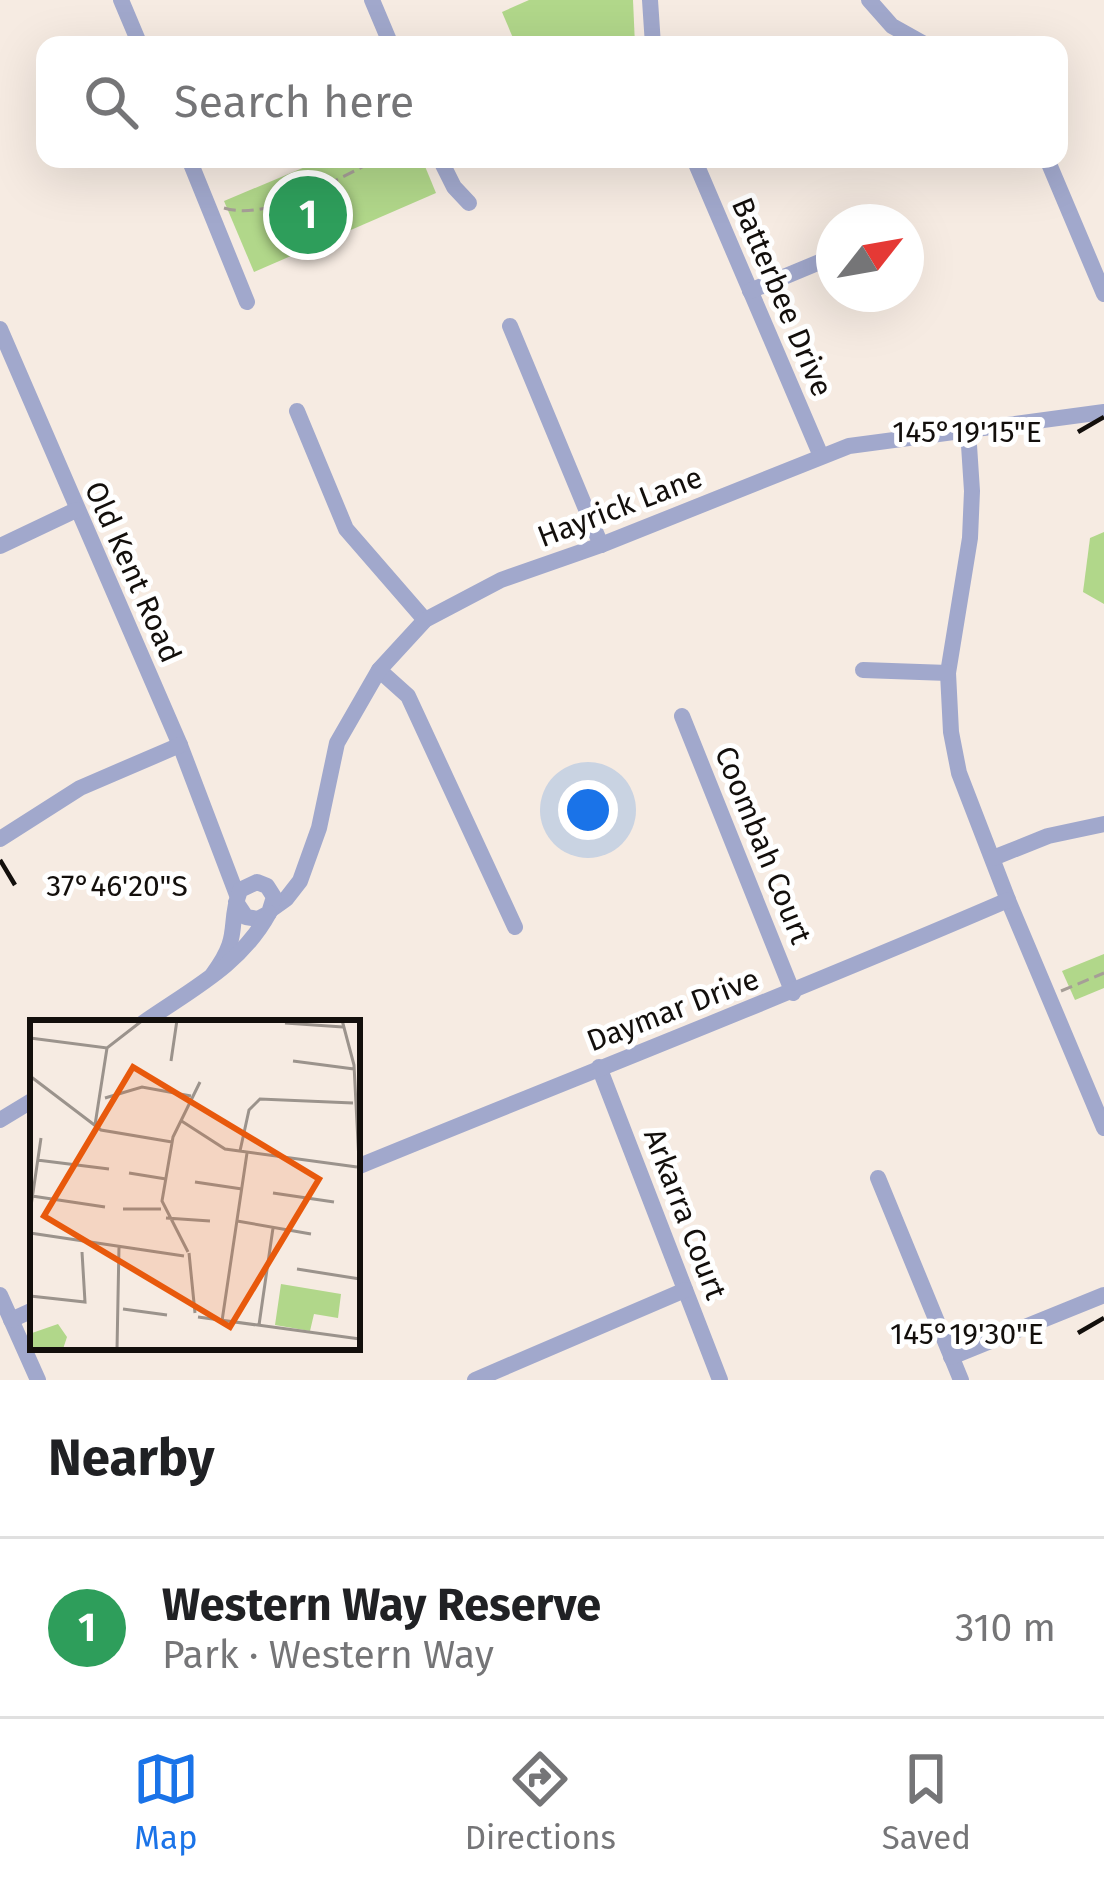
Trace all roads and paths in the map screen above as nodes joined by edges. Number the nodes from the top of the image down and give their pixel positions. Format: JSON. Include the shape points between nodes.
{"nodes":[{"id":1,"x":121,"y":0,"type":"edge"},
{"id":2,"x":372,"y":0,"type":"edge"},
{"id":3,"x":650,"y":0,"type":"edge"},
{"id":4,"x":869,"y":0,"type":"edge"},
{"id":5,"x":136,"y":36,"type":"edge"},
{"id":6,"x":387,"y":36,"type":"edge"},
{"id":7,"x":652,"y":36,"type":"edge"},
{"id":8,"x":910,"y":36,"type":"edge"},
{"id":9,"x":192,"y":168,"type":"edge"},
{"id":10,"x":360,"y":168,"type":"edge"},
{"id":11,"x":444,"y":168,"type":"edge"},
{"id":12,"x":698,"y":168,"type":"edge"},
{"id":13,"x":1051,"y":168,"type":"edge"},
{"id":14,"x":469,"y":202,"type":"dead end"},
{"id":15,"x":211,"y":211,"type":"junction"},
{"id":16,"x":816,"y":264,"type":"edge"},
{"id":17,"x":750,"y":291,"type":"junction"},
{"id":18,"x":1104,"y":294,"type":"edge"},
{"id":19,"x":247,"y":302,"type":"dead end"},
{"id":20,"x":511,"y":326,"type":"dead end"},
{"id":21,"x":0,"y":329,"type":"edge"},
{"id":22,"x":297,"y":411,"type":"dead end"},
{"id":23,"x":1104,"y":412,"type":"edge"},
{"id":24,"x":968,"y":430,"type":"junction"},
{"id":25,"x":821,"y":456,"type":"junction"},
{"id":26,"x":76,"y":510,"type":"junction"},
{"id":27,"x":601,"y":545,"type":"junction"},
{"id":28,"x":0,"y":546,"type":"edge"},
{"id":29,"x":424,"y":620,"type":"junction"},
{"id":30,"x":379,"y":670,"type":"junction"},
{"id":31,"x":862,"y":670,"type":"dead end"},
{"id":32,"x":948,"y":673,"type":"junction"},
{"id":33,"x":682,"y":716,"type":"dead end"},
{"id":34,"x":180,"y":745,"type":"junction"},
{"id":35,"x":1104,"y":824,"type":"edge"},
{"id":36,"x":215,"y":837,"type":"junction"},
{"id":37,"x":0,"y":839,"type":"edge"},
{"id":38,"x":308,"y":857,"type":"junction"},
{"id":39,"x":993,"y":858,"type":"junction"},
{"id":40,"x":259,"y":882,"type":"junction"},
{"id":41,"x":237,"y":899,"type":"junction"},
{"id":42,"x":1008,"y":900,"type":"junction"},
{"id":43,"x":270,"y":911,"type":"junction"},
{"id":44,"x":514,"y":926,"type":"dead end"},
{"id":45,"x":1104,"y":973,"type":"edge"},
{"id":46,"x":213,"y":974,"type":"junction"},
{"id":47,"x":793,"y":993,"type":"junction"},
{"id":48,"x":1049,"y":996,"type":"junction"},
{"id":49,"x":147,"y":1020,"type":"edge"},
{"id":50,"x":599,"y":1067,"type":"junction"},
{"id":51,"x":8,"y":1116,"type":"edge"},
{"id":52,"x":1102,"y":1120,"type":"edge"},
{"id":53,"x":0,"y":1130,"type":"edge"},
{"id":54,"x":360,"y":1166,"type":"edge"},
{"id":55,"x":878,"y":1178,"type":"dead end"},
{"id":56,"x":685,"y":1290,"type":"junction"},
{"id":57,"x":1104,"y":1294,"type":"edge"},
{"id":58,"x":0,"y":1295,"type":"edge"},
{"id":59,"x":30,"y":1311,"type":"edge"},
{"id":60,"x":11,"y":1320,"type":"junction"},
{"id":61,"x":952,"y":1357,"type":"junction"},
{"id":62,"x":38,"y":1380,"type":"edge"},
{"id":63,"x":475,"y":1380,"type":"edge"},
{"id":64,"x":720,"y":1380,"type":"edge"},
{"id":65,"x":961,"y":1380,"type":"edge"}],
"edges":[{"from":1,"to":5,"type":"street"},
{"from":2,"to":6,"type":"street"},
{"from":3,"to":7,"type":"street"},
{"from":4,"to":8,"type":"street"},
{"from":9,"to":15,"type":"street"},
{"from":10,"to":15,"type":"path","via":[[266,210]]},
{"from":11,"to":14,"type":"street"},
{"from":12,"to":17,"type":"street","name":"Batterbee Drive"},
{"from":13,"to":18,"type":"street"},
{"from":15,"to":19,"type":"street"},
{"from":16,"to":17,"type":"street"},
{"from":17,"to":25,"type":"street","name":"Batterbee Drive"},
{"from":20,"to":27,"type":"street"},
{"from":21,"to":26,"type":"street","name":"Old Kent Road"},
{"from":22,"to":29,"type":"street","via":[[346,529]]},
{"from":23,"to":24,"type":"street","name":"Hayrick Lane"},
{"from":24,"to":25,"type":"street","name":"Hayrick Lane"},
{"from":24,"to":32,"type":"street","via":[[970,538]]},
{"from":25,"to":27,"type":"street","name":"Hayrick Lane"},
{"from":26,"to":28,"type":"street"},
{"from":26,"to":34,"type":"street","name":"Old Kent Road"},
{"from":27,"to":29,"type":"street","name":"Hayrick Lane","via":[[502,580]]},
{"from":29,"to":30,"type":"street","name":"Hayrick Lane"},
{"from":30,"to":38,"type":"street","name":"Hayrick Lane","via":[[338,743]]},
{"from":30,"to":44,"type":"street","via":[[407,696]]},
{"from":31,"to":32,"type":"street"},
{"from":32,"to":39,"type":"street","via":[[959,773]]},
{"from":33,"to":47,"type":"street","name":"Coombah Court"},
{"from":34,"to":36,"type":"street","name":"Old Kent Road"},
{"from":34,"to":37,"type":"street","via":[[80,788]]},
{"from":35,"to":39,"type":"street"},
{"from":36,"to":40,"type":"street","name":"Old Kent Road","via":[[243,876]]},
{"from":36,"to":41,"type":"street","name":"Old Kent Road"},
{"from":38,"to":40,"type":"street","via":[[279,881]]},
{"from":38,"to":43,"type":"street","name":"Hayrick Lane","via":[[300,881]]},
{"from":39,"to":42,"type":"street"},
{"from":40,"to":41,"type":"street","via":[[244,885]]},
{"from":40,"to":43,"type":"street","via":[[274,897]]},
{"from":41,"to":43,"type":"street","via":[[246,917]]},
{"from":41,"to":46,"type":"street","via":[[228,953]]},
{"from":42,"to":47,"type":"street","name":"Daymar Drive"},
{"from":42,"to":48,"type":"street"},
{"from":43,"to":46,"type":"street","name":"Hayrick Lane","via":[[254,942]]},
{"from":45,"to":48,"type":"path"},
{"from":46,"to":49,"type":"street","name":"Hayrick Lane"},
{"from":47,"to":50,"type":"street","name":"Daymar Drive"},
{"from":48,"to":52,"type":"street"},
{"from":50,"to":54,"type":"street","name":"Daymar Drive"},
{"from":50,"to":56,"type":"street","name":"Arkarra Court"},
{"from":51,"to":53,"type":"street"},
{"from":55,"to":61,"type":"street"},
{"from":56,"to":63,"type":"street"},
{"from":56,"to":64,"type":"street","name":"Arkarra Court"},
{"from":57,"to":61,"type":"street"},
{"from":58,"to":60,"type":"street"},
{"from":59,"to":60,"type":"street"},
{"from":60,"to":62,"type":"street"},
{"from":61,"to":65,"type":"street"}]}
